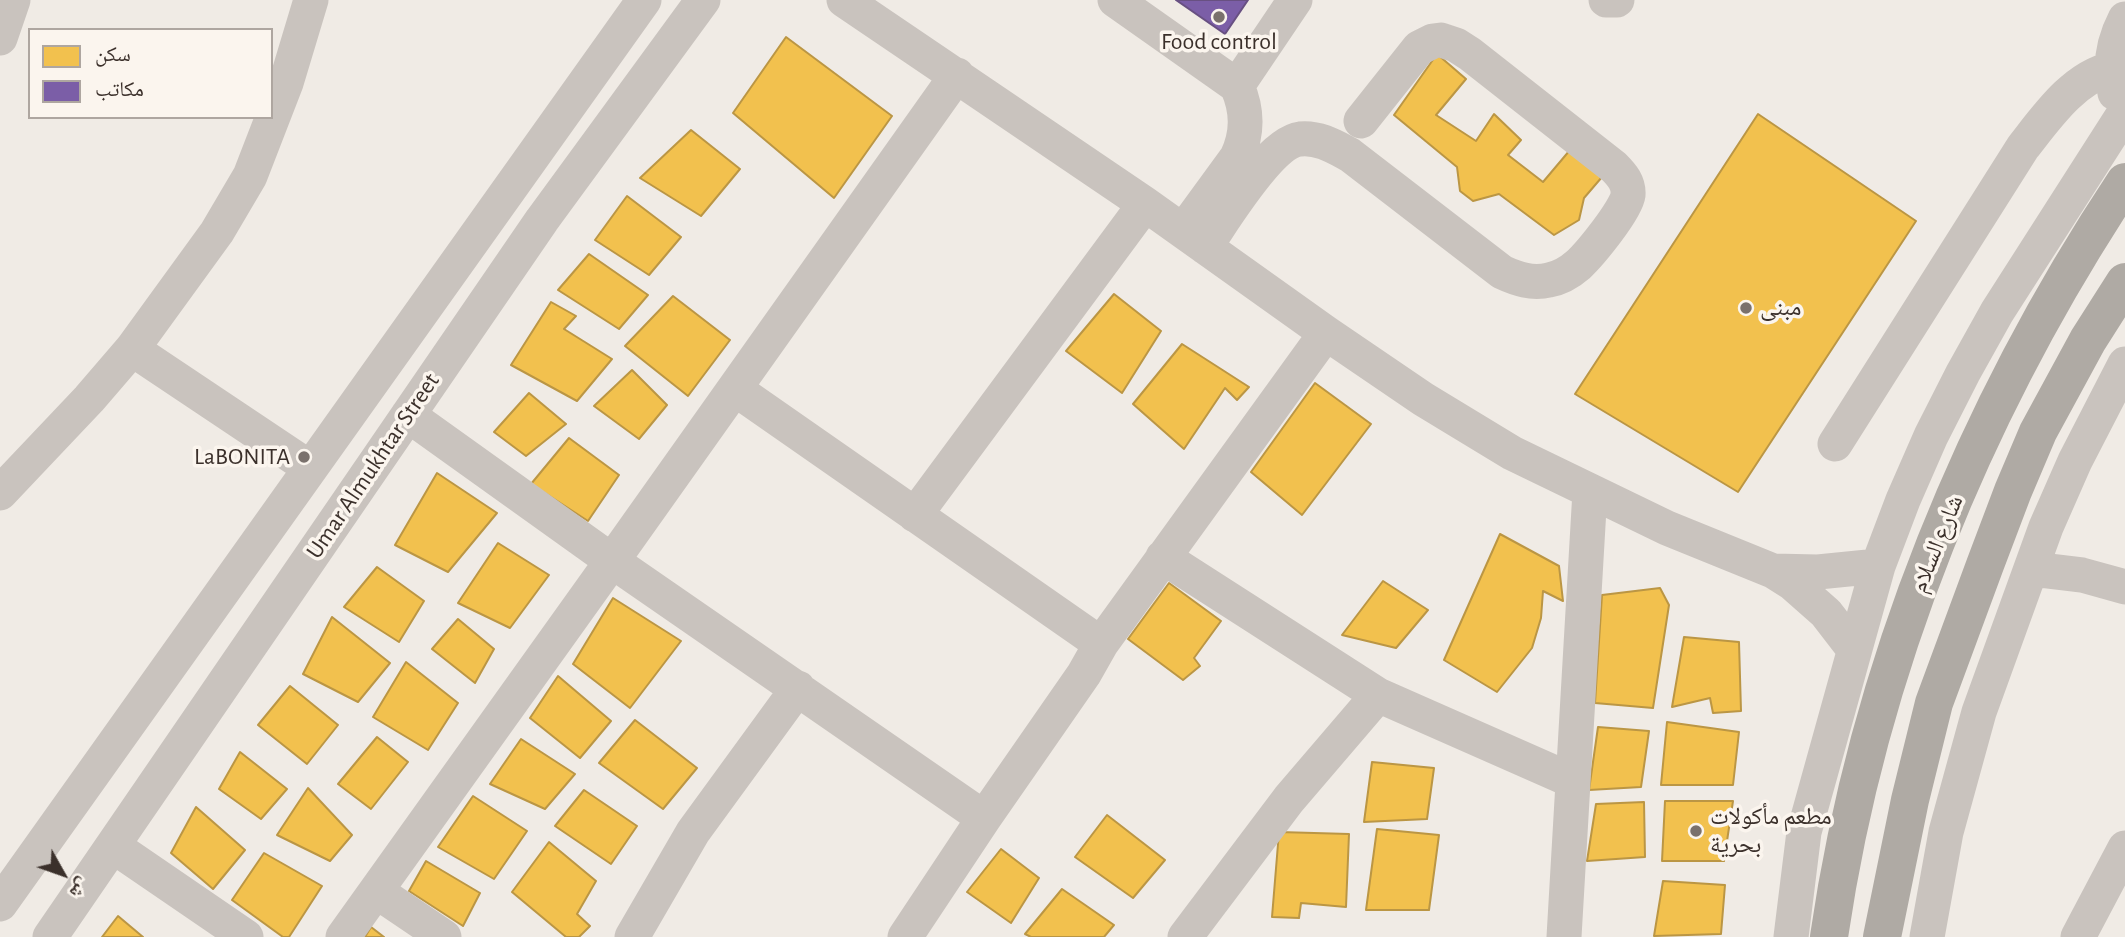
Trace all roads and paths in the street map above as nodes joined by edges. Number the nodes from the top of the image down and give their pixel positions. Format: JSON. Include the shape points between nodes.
{"nodes":[{"id":1,"x":13,"y":0,"type":"edge"},
{"id":2,"x":311,"y":0,"type":"edge"},
{"id":3,"x":644,"y":0,"type":"edge"},
{"id":4,"x":703,"y":0,"type":"edge"},
{"id":5,"x":844,"y":0,"type":"edge"},
{"id":6,"x":1115,"y":0,"type":"edge"},
{"id":7,"x":1295,"y":0,"type":"edge"},
{"id":8,"x":1606,"y":0,"type":"edge"},
{"id":9,"x":1617,"y":0,"type":"edge"},
{"id":10,"x":2125,"y":19,"type":"edge"},
{"id":11,"x":0,"y":38,"type":"edge"},
{"id":12,"x":2112,"y":69,"type":"junction"},
{"id":13,"x":957,"y":75,"type":"junction"},
{"id":14,"x":1237,"y":86,"type":"junction"},
{"id":15,"x":2124,"y":114,"type":"edge"},
{"id":16,"x":273,"y":117,"type":"edge"},
{"id":17,"x":272,"y":119,"type":"edge"},
{"id":18,"x":1361,"y":121,"type":"dead end"},
{"id":19,"x":2125,"y":182,"type":"edge"},
{"id":20,"x":506,"y":194,"type":"junction"},
{"id":21,"x":1144,"y":204,"type":"junction"},
{"id":22,"x":542,"y":220,"type":"junction"},
{"id":23,"x":1194,"y":239,"type":"junction"},
{"id":24,"x":2125,"y":282,"type":"edge"},
{"id":25,"x":1326,"y":333,"type":"junction"},
{"id":26,"x":132,"y":349,"type":"junction"},
{"id":27,"x":2125,"y":364,"type":"edge"},
{"id":28,"x":735,"y":389,"type":"junction"},
{"id":29,"x":408,"y":415,"type":"junction"},
{"id":30,"x":1835,"y":444,"type":"dead end"},
{"id":31,"x":310,"y":468,"type":"junction"},
{"id":32,"x":1590,"y":491,"type":"junction"},
{"id":33,"x":0,"y":493,"type":"edge"},
{"id":34,"x":915,"y":515,"type":"junction"},
{"id":35,"x":1163,"y":557,"type":"junction"},
{"id":36,"x":612,"y":561,"type":"junction"},
{"id":37,"x":1878,"y":566,"type":"junction"},
{"id":38,"x":2032,"y":569,"type":"junction"},
{"id":39,"x":1773,"y":571,"type":"junction"},
{"id":40,"x":2125,"y":587,"type":"edge"},
{"id":41,"x":1101,"y":644,"type":"junction"},
{"id":42,"x":1853,"y":648,"type":"junction"},
{"id":43,"x":798,"y":688,"type":"junction"},
{"id":44,"x":1378,"y":695,"type":"junction"},
{"id":45,"x":1573,"y":780,"type":"junction"},
{"id":46,"x":984,"y":818,"type":"junction"},
{"id":47,"x":113,"y":846,"type":"junction"},
{"id":48,"x":2125,"y":848,"type":"edge"},
{"id":49,"x":376,"y":891,"type":"junction"},
{"id":50,"x":0,"y":904,"type":"edge"},
{"id":51,"x":50,"y":937,"type":"edge"},
{"id":52,"x":246,"y":937,"type":"edge"},
{"id":53,"x":342,"y":937,"type":"edge"},
{"id":54,"x":444,"y":937,"type":"edge"},
{"id":55,"x":632,"y":937,"type":"edge"},
{"id":56,"x":905,"y":937,"type":"edge"},
{"id":57,"x":1185,"y":937,"type":"edge"},
{"id":58,"x":1564,"y":937,"type":"edge"},
{"id":59,"x":1790,"y":937,"type":"edge"},
{"id":60,"x":1829,"y":937,"type":"edge"},
{"id":61,"x":1882,"y":937,"type":"edge"},
{"id":62,"x":1927,"y":937,"type":"edge"},
{"id":63,"x":2078,"y":937,"type":"edge"}],
"edges":[{"from":1,"to":11,"type":"street"},
{"from":2,"to":16,"type":"street"},
{"from":3,"to":20,"type":"street","name":"Umar Almukhtar Street"},
{"from":4,"to":22,"type":"street","name":"Umar Almukhtar Street"},
{"from":5,"to":13,"type":"street"},
{"from":6,"to":14,"type":"street"},
{"from":7,"to":14,"type":"street"},
{"from":8,"to":9,"type":"street"},
{"from":10,"to":12,"type":"street"},
{"from":12,"to":15,"type":"street","via":[[2116,101]]},
{"from":12,"to":30,"type":"street","via":[[2083,81],[2022,148]]},
{"from":13,"to":21,"type":"street"},
{"from":13,"to":28,"type":"street"},
{"from":14,"to":23,"type":"street","via":[[1245,110],[1242,146]]},
{"from":15,"to":37,"type":"street","via":[[1963,373],[1922,457]]},
{"from":17,"to":26,"type":"street","via":[[250,176],[217,232]]},
{"from":18,"to":23,"type":"street","via":[[1413,54],[1441,40],[1470,54],[1614,167],[1628,187],[1626,203],[1577,266],[1548,281],[1532,282],[1502,272],[1350,155],[1327,143],[1300,139],[1268,159]]},
{"from":19,"to":60,"type":"highway","name":"شارع السلام","via":[[2005,389],[1929,563],[1888,677],[1857,785]]},
{"from":20,"to":22,"type":"street"},
{"from":20,"to":31,"type":"street","name":"Umar Almukhtar Street"},
{"from":21,"to":23,"type":"street"},
{"from":21,"to":34,"type":"street"},
{"from":22,"to":29,"type":"street","name":"Umar Almukhtar Street"},
{"from":23,"to":25,"type":"street"},
{"from":24,"to":61,"type":"highway","via":[[2038,432],[1980,578],[1934,703]]},
{"from":25,"to":32,"type":"street","via":[[1501,447]]},
{"from":25,"to":35,"type":"street"},
{"from":26,"to":31,"type":"street"},
{"from":26,"to":33,"type":"street"},
{"from":27,"to":38,"type":"street","via":[[2070,472]]},
{"from":28,"to":34,"type":"street"},
{"from":28,"to":36,"type":"street"},
{"from":29,"to":36,"type":"street"},
{"from":29,"to":47,"type":"street","name":"Umar Almukhtar Street"},
{"from":31,"to":50,"type":"street","name":"Umar Almukhtar Street"},
{"from":32,"to":39,"type":"street"},
{"from":32,"to":45,"type":"street"},
{"from":34,"to":41,"type":"street"},
{"from":35,"to":41,"type":"street"},
{"from":35,"to":44,"type":"street"},
{"from":36,"to":43,"type":"street"},
{"from":36,"to":49,"type":"street"},
{"from":37,"to":39,"type":"street","via":[[1829,572]]},
{"from":37,"to":42,"type":"street"},
{"from":38,"to":40,"type":"street","via":[[2082,575]]},
{"from":38,"to":62,"type":"street","via":[[1979,712],[1946,832]]},
{"from":39,"to":42,"type":"street","via":[[1818,605]]},
{"from":41,"to":46,"type":"street"},
{"from":42,"to":59,"type":"street","via":[[1804,832]]},
{"from":43,"to":46,"type":"street"},
{"from":43,"to":55,"type":"street","via":[[693,832]]},
{"from":44,"to":45,"type":"street"},
{"from":44,"to":57,"type":"street","via":[[1289,799]]},
{"from":45,"to":58,"type":"street"},
{"from":46,"to":56,"type":"street"},
{"from":47,"to":51,"type":"street","name":"Umar Almukhtar Street"},
{"from":47,"to":52,"type":"street"},
{"from":48,"to":63,"type":"street"},
{"from":49,"to":53,"type":"street"},
{"from":49,"to":54,"type":"street"}]}
